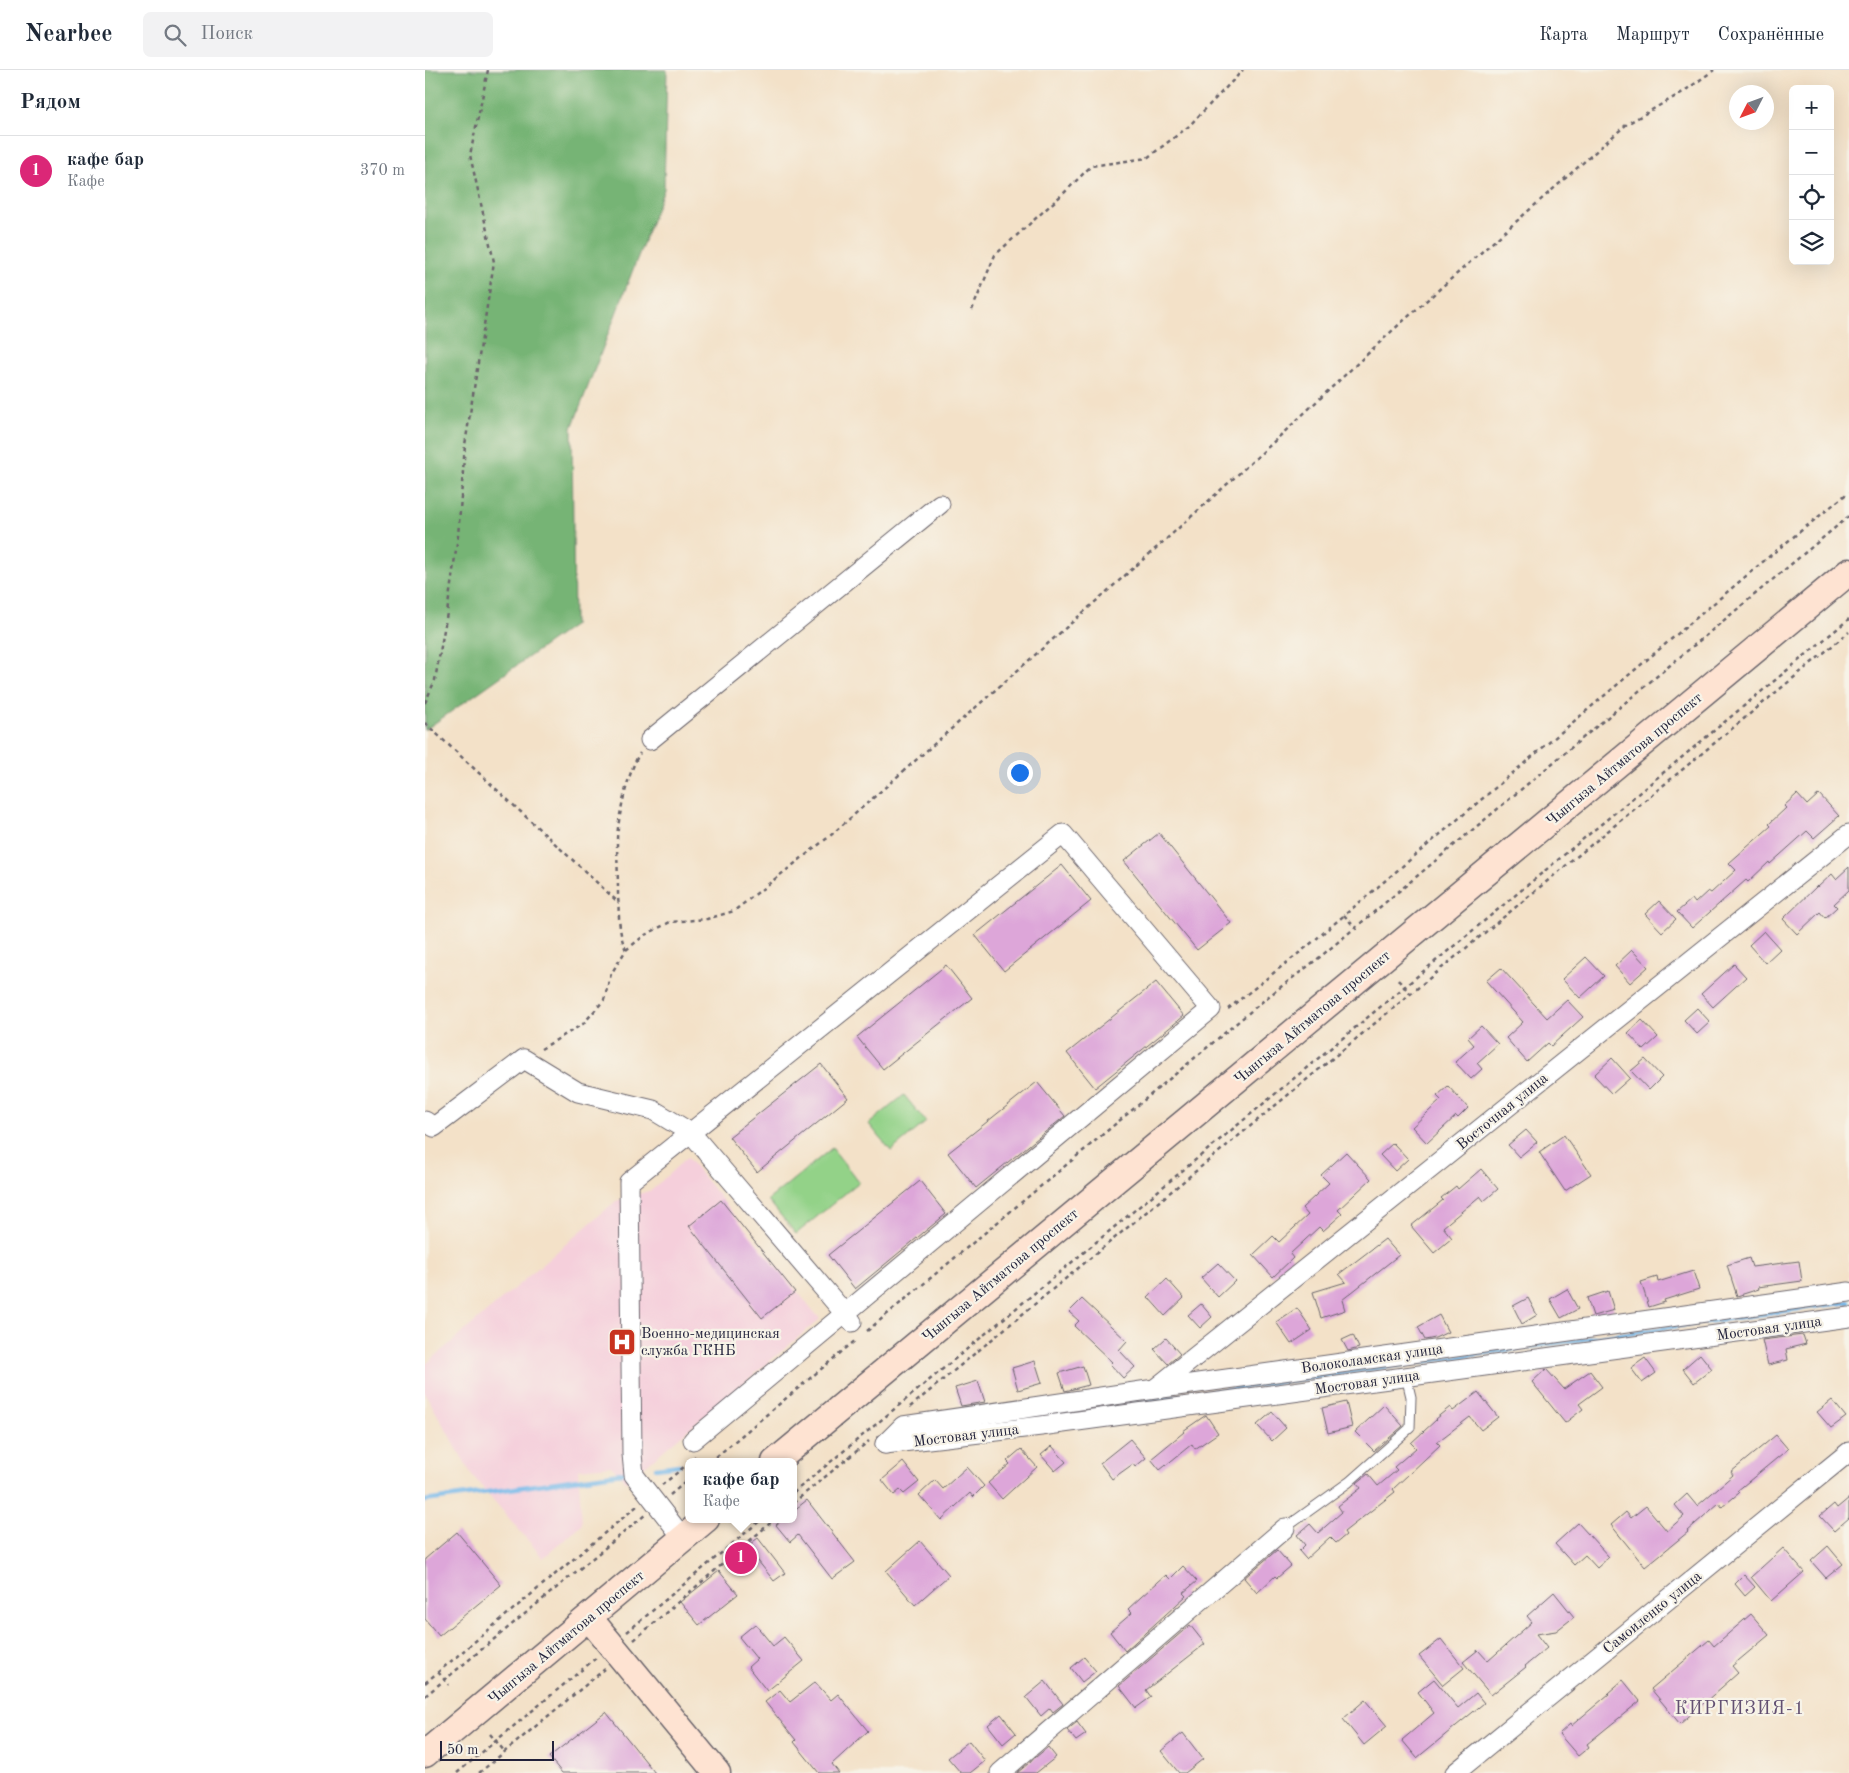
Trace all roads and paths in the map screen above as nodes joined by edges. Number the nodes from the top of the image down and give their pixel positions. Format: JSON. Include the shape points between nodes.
{"nodes":[{"id":1,"x":487,"y":70,"type":"edge"},
{"id":2,"x":1243,"y":70,"type":"edge"},
{"id":3,"x":1714,"y":70,"type":"edge"},
{"id":4,"x":972,"y":310,"type":"dead end"},
{"id":5,"x":1849,"y":492,"type":"edge"},
{"id":6,"x":940,"y":504,"type":"dead end"},
{"id":7,"x":1849,"y":516,"type":"edge"},
{"id":8,"x":1849,"y":572,"type":"edge"},
{"id":9,"x":1849,"y":618,"type":"edge"},
{"id":10,"x":1849,"y":632,"type":"edge"},
{"id":11,"x":425,"y":703,"type":"edge"},
{"id":12,"x":425,"y":723,"type":"edge"},
{"id":13,"x":650,"y":740,"type":"joint"},
{"id":14,"x":1849,"y":834,"type":"edge"},
{"id":15,"x":619,"y":903,"type":"junction"},
{"id":16,"x":1344,"y":915,"type":"junction"},
{"id":17,"x":1355,"y":927,"type":"junction"},
{"id":18,"x":1358,"y":931,"type":"dead end"},
{"id":19,"x":626,"y":950,"type":"junction"},
{"id":20,"x":1399,"y":980,"type":"dead end"},
{"id":21,"x":1404,"y":987,"type":"junction"},
{"id":22,"x":1411,"y":994,"type":"junction"},
{"id":23,"x":1227,"y":1010,"type":"dead end"},
{"id":24,"x":524,"y":1059,"type":"junction"},
{"id":25,"x":428,"y":1128,"type":"edge"},
{"id":26,"x":691,"y":1133,"type":"junction"},
{"id":27,"x":1849,"y":1292,"type":"edge"},
{"id":28,"x":1849,"y":1317,"type":"edge"},
{"id":29,"x":848,"y":1318,"type":"junction"},
{"id":30,"x":1406,"y":1376,"type":"junction"},
{"id":31,"x":1155,"y":1389,"type":"junction"},
{"id":32,"x":909,"y":1408,"type":"dead end"},
{"id":33,"x":884,"y":1439,"type":"junction"},
{"id":34,"x":697,"y":1445,"type":"joint"},
{"id":35,"x":1849,"y":1452,"type":"edge"},
{"id":36,"x":691,"y":1458,"type":"edge"},
{"id":37,"x":715,"y":1458,"type":"edge"},
{"id":38,"x":780,"y":1458,"type":"edge"},
{"id":39,"x":685,"y":1466,"type":"edge"},
{"id":40,"x":685,"y":1482,"type":"edge"},
{"id":41,"x":797,"y":1490,"type":"edge"},
{"id":42,"x":654,"y":1500,"type":"junction"},
{"id":43,"x":797,"y":1501,"type":"edge"},
{"id":44,"x":701,"y":1523,"type":"edge"},
{"id":45,"x":1285,"y":1528,"type":"joint"},
{"id":46,"x":683,"y":1538,"type":"junction"},
{"id":47,"x":589,"y":1618,"type":"junction"},
{"id":48,"x":438,"y":1672,"type":"junction"},
{"id":49,"x":445,"y":1680,"type":"junction"},
{"id":50,"x":425,"y":1683,"type":"edge"},
{"id":51,"x":449,"y":1685,"type":"dead end"},
{"id":52,"x":425,"y":1696,"type":"edge"},
{"id":53,"x":490,"y":1734,"type":"dead end"},
{"id":54,"x":505,"y":1752,"type":"dead end"},
{"id":55,"x":425,"y":1754,"type":"edge"},
{"id":56,"x":717,"y":1773,"type":"edge"},
{"id":57,"x":1000,"y":1773,"type":"edge"},
{"id":58,"x":1455,"y":1773,"type":"edge"}],
"edges":[{"from":1,"to":11,"type":"path","via":[[470,155],[493,262],[465,445],[458,536],[447,613],[435,680]]},
{"from":2,"to":4,"type":"path","via":[[1188,127],[1147,158],[1091,166],[995,255]]},
{"from":3,"to":19,"type":"path","via":[[1627,124],[1605,143],[1393,330],[1172,534],[830,836],[734,911],[707,919],[670,922]]},
{"from":5,"to":16,"type":"path"},
{"from":6,"to":13,"type":"street"},
{"from":7,"to":17,"type":"path"},
{"from":8,"to":38,"type":"main road","name":"Чынгыза Айтматова проспект"},
{"from":9,"to":21,"type":"path"},
{"from":10,"to":22,"type":"path"},
{"from":12,"to":15,"type":"path"},
{"from":13,"to":15,"type":"path","via":[[635,762],[622,809],[617,837]]},
{"from":14,"to":31,"type":"street","name":"Восточная улица"},
{"from":15,"to":19,"type":"path","via":[[621,940]]},
{"from":16,"to":17,"type":"path"},
{"from":16,"to":23,"type":"path"},
{"from":17,"to":18,"type":"path"},
{"from":17,"to":37,"type":"path"},
{"from":19,"to":24,"type":"path","via":[[611,974],[604,1000],[583,1024]]},
{"from":20,"to":21,"type":"path"},
{"from":21,"to":22,"type":"path"},
{"from":21,"to":41,"type":"path"},
{"from":22,"to":32,"type":"path"},
{"from":24,"to":25,"type":"street"},
{"from":24,"to":26,"type":"street","via":[[578,1092],[653,1110]]},
{"from":26,"to":29,"type":"street"},
{"from":26,"to":29,"type":"street","via":[[1063,834],[1211,1008]]},
{"from":26,"to":42,"type":"street","via":[[629,1182],[632,1454],[634,1475]]},
{"from":27,"to":31,"type":"street","name":"Волоколамская улица"},
{"from":28,"to":30,"type":"street","name":"Мостовая улица"},
{"from":29,"to":34,"type":"street"},
{"from":30,"to":33,"type":"street","name":"Мостовая улица","via":[[1041,1426]]},
{"from":30,"to":45,"type":"lane","via":[[1411,1397],[1410,1428],[1349,1482]]},
{"from":31,"to":33,"type":"street","name":"Волоколамская улица","via":[[903,1426]]},
{"from":33,"to":43,"type":"path"},
{"from":34,"to":36,"type":"path"},
{"from":35,"to":58,"type":"street","name":"Самоиленко улица"},
{"from":39,"to":42,"type":"path"},
{"from":40,"to":42,"type":"path"},
{"from":42,"to":46,"type":"street"},
{"from":42,"to":48,"type":"path"},
{"from":42,"to":49,"type":"path"},
{"from":44,"to":46,"type":"main road","name":"Чынгыза Айтматова проспект"},
{"from":45,"to":57,"type":"street"},
{"from":46,"to":47,"type":"main road","name":"Чынгыза Айтматова проспект"},
{"from":47,"to":55,"type":"main road","name":"Чынгыза Айтматова проспект"},
{"from":47,"to":56,"type":"main road"},
{"from":48,"to":49,"type":"path"},
{"from":48,"to":50,"type":"path"},
{"from":49,"to":51,"type":"path"},
{"from":49,"to":52,"type":"path"},
{"from":53,"to":54,"type":"path"}]}
